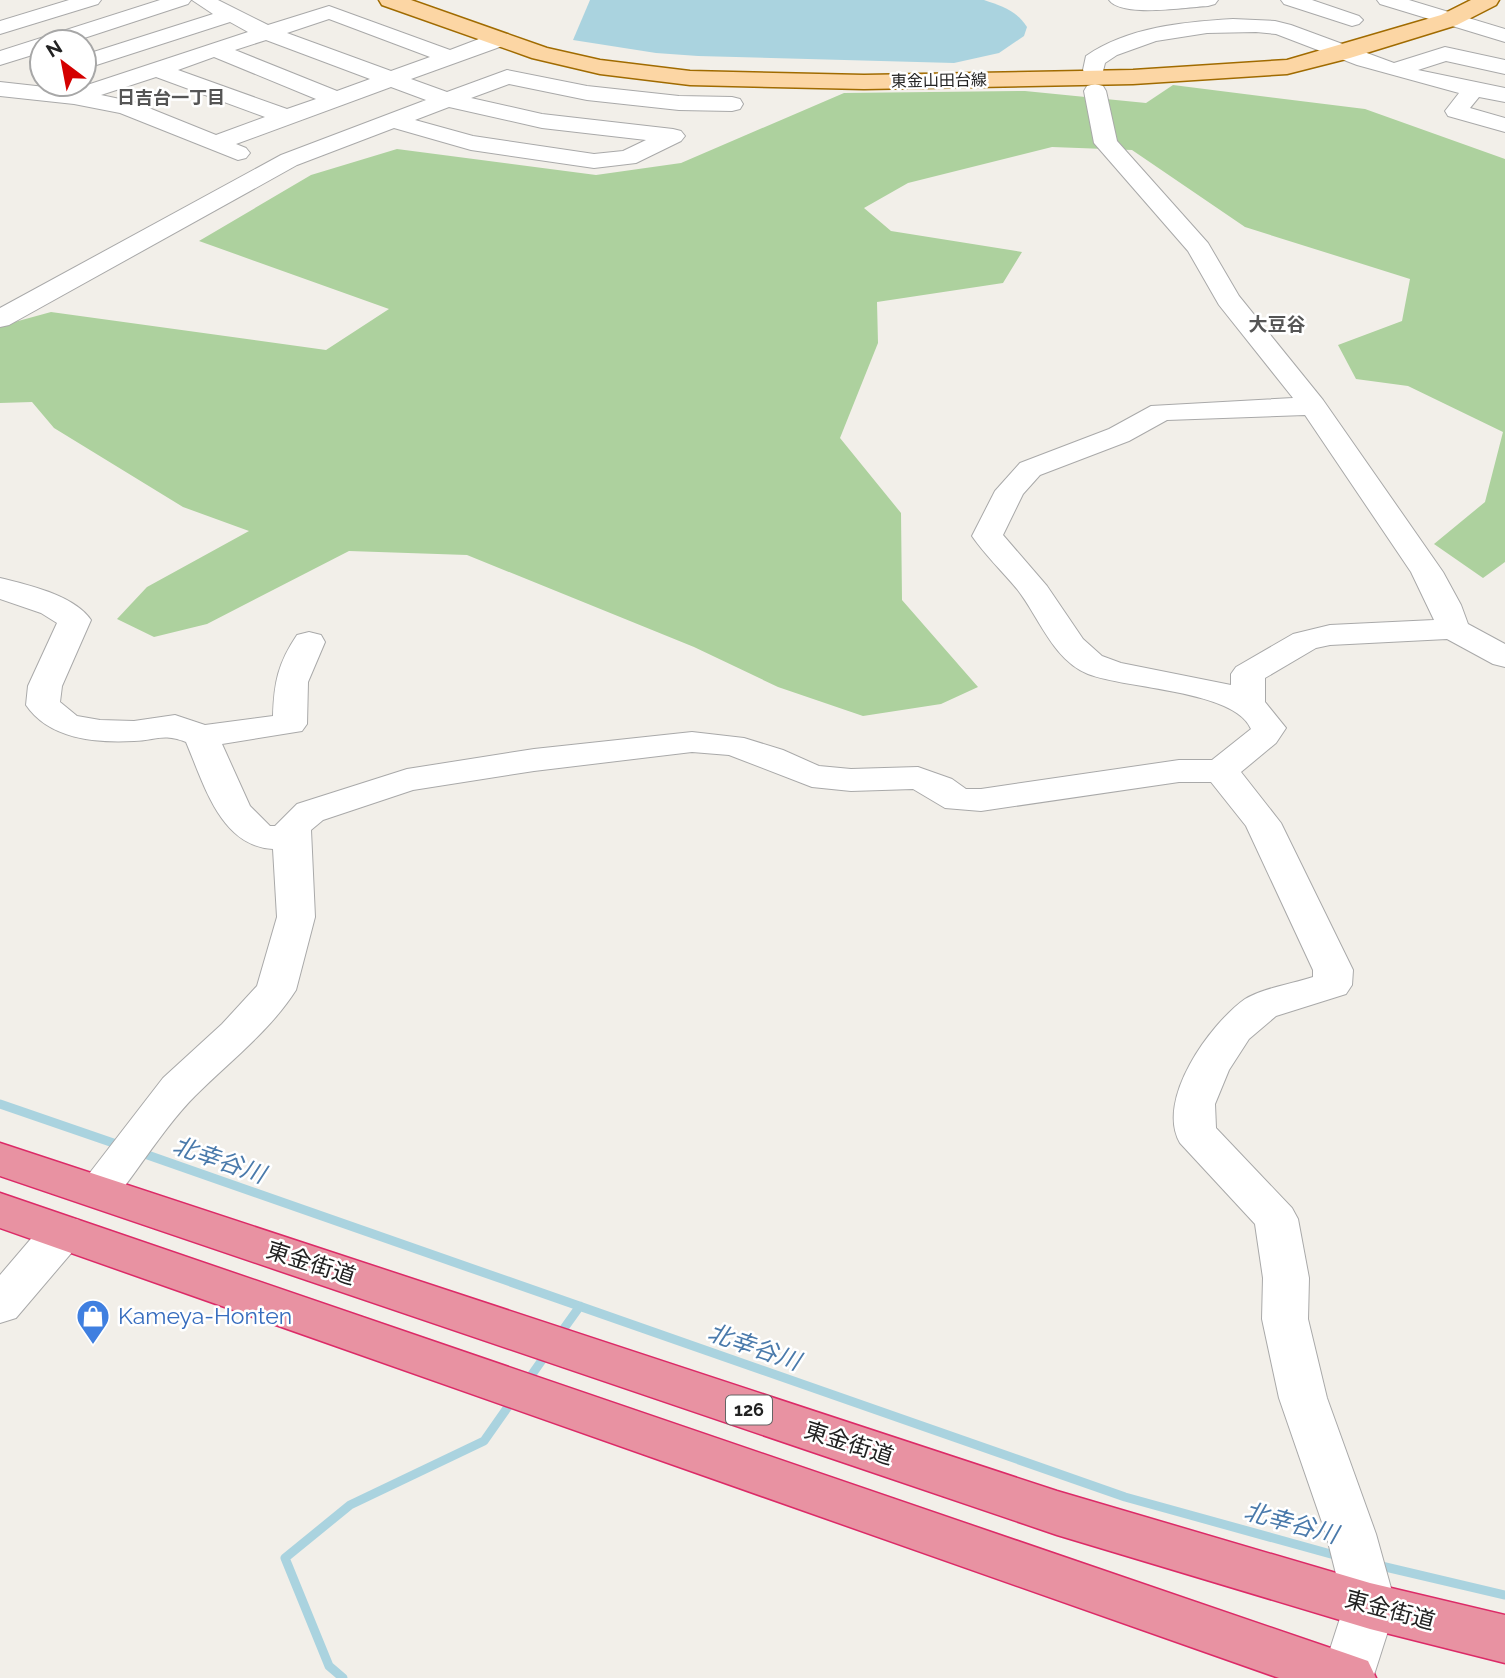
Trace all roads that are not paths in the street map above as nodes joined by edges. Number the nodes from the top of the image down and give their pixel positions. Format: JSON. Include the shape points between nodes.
{"nodes":[{"id":1,"x":90,"y":0,"type":"edge"},
{"id":2,"x":181,"y":0,"type":"edge"},
{"id":3,"x":202,"y":0,"type":"edge"},
{"id":4,"x":390,"y":0,"type":"edge"},
{"id":5,"x":1119,"y":0,"type":"edge"},
{"id":6,"x":1206,"y":0,"type":"edge"},
{"id":7,"x":1292,"y":0,"type":"edge"},
{"id":8,"x":1387,"y":0,"type":"edge"},
{"id":9,"x":1488,"y":0,"type":"edge"},
{"id":10,"x":1330,"y":13,"type":"junction"},
{"id":11,"x":231,"y":15,"type":"junction"},
{"id":12,"x":1352,"y":20,"type":"dead end"},
{"id":13,"x":1449,"y":20,"type":"junction"},
{"id":14,"x":0,"y":28,"type":"edge"},
{"id":15,"x":94,"y":28,"type":"edge"},
{"id":16,"x":1282,"y":30,"type":"junction"},
{"id":17,"x":265,"y":32,"type":"junction"},
{"id":18,"x":1505,"y":36,"type":"edge"},
{"id":19,"x":499,"y":39,"type":"junction"},
{"id":20,"x":28,"y":50,"type":"edge"},
{"id":21,"x":215,"y":50,"type":"junction"},
{"id":22,"x":1342,"y":53,"type":"junction"},
{"id":23,"x":449,"y":57,"type":"junction"},
{"id":24,"x":98,"y":58,"type":"edge"},
{"id":25,"x":0,"y":59,"type":"edge"},
{"id":26,"x":28,"y":62,"type":"edge"},
{"id":27,"x":1505,"y":67,"type":"edge"},
{"id":28,"x":155,"y":69,"type":"junction"},
{"id":29,"x":1394,"y":70,"type":"junction"},
{"id":30,"x":391,"y":79,"type":"junction"},
{"id":31,"x":745,"y":80,"type":"junction"},
{"id":32,"x":0,"y":89,"type":"edge"},
{"id":33,"x":98,"y":89,"type":"edge"},
{"id":34,"x":1473,"y":90,"type":"junction"},
{"id":35,"x":28,"y":92,"type":"edge"},
{"id":36,"x":1505,"y":95,"type":"edge"},
{"id":37,"x":79,"y":98,"type":"edge"},
{"id":38,"x":337,"y":99,"type":"junction"},
{"id":39,"x":444,"y":99,"type":"junction"},
{"id":40,"x":732,"y":104,"type":"junction"},
{"id":41,"x":286,"y":117,"type":"junction"},
{"id":42,"x":391,"y":120,"type":"junction"},
{"id":43,"x":1505,"y":125,"type":"edge"},
{"id":44,"x":673,"y":136,"type":"junction"},
{"id":45,"x":217,"y":143,"type":"junction"},
{"id":46,"x":270,"y":169,"type":"junction"},
{"id":47,"x":0,"y":319,"type":"edge"},
{"id":48,"x":1313,"y":406,"type":"junction"},
{"id":49,"x":0,"y":588,"type":"edge"},
{"id":50,"x":1453,"y":629,"type":"junction"},
{"id":51,"x":309,"y":642,"type":"dead end"},
{"id":52,"x":1505,"y":657,"type":"edge"},
{"id":53,"x":1248,"y":706,"type":"junction"},
{"id":54,"x":201,"y":736,"type":"junction"},
{"id":55,"x":1221,"y":771,"type":"junction"},
{"id":56,"x":291,"y":837,"type":"junction"},
{"id":57,"x":0,"y":1159,"type":"edge"},
{"id":58,"x":97,"y":1192,"type":"junction"},
{"id":59,"x":0,"y":1210,"type":"edge"},
{"id":60,"x":63,"y":1232,"type":"junction"},
{"id":61,"x":0,"y":1306,"type":"edge"},
{"id":62,"x":1370,"y":1606,"type":"junction"},
{"id":63,"x":1505,"y":1639,"type":"edge"},
{"id":64,"x":1347,"y":1678,"type":"edge"}],
"edges":[{"from":1,"to":14,"type":"street"},
{"from":2,"to":15,"type":"street"},
{"from":3,"to":11,"type":"street"},
{"from":4,"to":19,"type":"main road","name":"東金山田台線"},
{"from":5,"to":6,"type":"street","via":[[1130,4]]},
{"from":7,"to":10,"type":"street"},
{"from":8,"to":13,"type":"street"},
{"from":9,"to":13,"type":"main road","name":"東金山田台線"},
{"from":10,"to":12,"type":"street"},
{"from":10,"to":16,"type":"street"},
{"from":11,"to":17,"type":"street"},
{"from":11,"to":24,"type":"street"},
{"from":13,"to":18,"type":"street"},
{"from":13,"to":22,"type":"main road","name":"東金山田台線"},
{"from":16,"to":22,"type":"street"},
{"from":16,"to":48,"type":"street","via":[[1235,26],[1169,30],[1127,41],[1094,61],[1094,81],[1106,142],[1199,248],[1228,299]]},
{"from":17,"to":21,"type":"street"},
{"from":17,"to":23,"type":"street","via":[[329,12]]},
{"from":17,"to":30,"type":"street"},
{"from":19,"to":23,"type":"street"},
{"from":19,"to":31,"type":"main road","name":"東金山田台線","via":[[610,68]]},
{"from":20,"to":25,"type":"street"},
{"from":21,"to":28,"type":"street"},
{"from":21,"to":38,"type":"street"},
{"from":22,"to":29,"type":"street"},
{"from":22,"to":31,"type":"main road","name":"東金山田台線","via":[[1287,66],[1146,76]]},
{"from":23,"to":30,"type":"street"},
{"from":25,"to":26,"type":"street"},
{"from":27,"to":29,"type":"street","via":[[1445,54]]},
{"from":28,"to":33,"type":"street"},
{"from":28,"to":41,"type":"street"},
{"from":29,"to":34,"type":"street"},
{"from":30,"to":38,"type":"street"},
{"from":30,"to":39,"type":"street"},
{"from":31,"to":40,"type":"street"},
{"from":32,"to":35,"type":"street"},
{"from":34,"to":36,"type":"street"},
{"from":34,"to":43,"type":"street","via":[[1455,111]]},
{"from":37,"to":45,"type":"street","via":[[126,107]]},
{"from":38,"to":41,"type":"street"},
{"from":39,"to":40,"type":"street","via":[[506,77],[587,93]]},
{"from":39,"to":42,"type":"street"},
{"from":39,"to":44,"type":"street","via":[[542,121]]},
{"from":40,"to":44,"type":"street"},
{"from":41,"to":45,"type":"street"},
{"from":42,"to":44,"type":"street","via":[[471,143],[594,161],[628,158]]},
{"from":42,"to":46,"type":"street"},
{"from":45,"to":46,"type":"street"},
{"from":46,"to":47,"type":"street"},
{"from":48,"to":50,"type":"street","via":[[1427,572]]},
{"from":48,"to":53,"type":"street","via":[[1161,412],[1119,435],[1030,469],[1010,491],[987,536],[1037,594],[1072,648],[1100,667],[1202,686]]},
{"from":49,"to":54,"type":"street","via":[[52,606],[75,620],[45,686],[43,705],[66,724],[134,731],[175,725]]},
{"from":50,"to":52,"type":"street"},
{"from":50,"to":53,"type":"street","via":[[1330,635],[1305,642],[1248,674]]},
{"from":51,"to":54,"type":"street","via":[[292,682],[290,724]]},
{"from":53,"to":55,"type":"street","via":[[1269,727]]},
{"from":54,"to":56,"type":"street","via":[[247,828],[260,836]]},
{"from":55,"to":56,"type":"street","via":[[1179,771],[958,800],[918,778],[812,776],[732,745],[692,741],[407,780],[310,812],[293,826]]},
{"from":55,"to":62,"type":"street","via":[[1263,823],[1286,867],[1333,970],[1332,985],[1262,1007],[1235,1029],[1209,1068],[1194,1104],[1195,1132],[1276,1219],[1286,1278],[1285,1319],[1303,1398],[1351,1534]]},
{"from":56,"to":58,"type":"street","via":[[296,917],[276,990],[178,1088]]},
{"from":57,"to":58,"type":"highway","name":"東金街道","number":"126"},
{"from":58,"to":60,"type":"highway"},
{"from":58,"to":62,"type":"highway","name":"東金街道","number":"126","via":[[1058,1513]]},
{"from":59,"to":60,"type":"highway"},
{"from":60,"to":61,"type":"street"},
{"from":60,"to":64,"type":"highway"},
{"from":62,"to":63,"type":"highway","name":"東金街道","number":"126"},
{"from":62,"to":64,"type":"street"}]}
